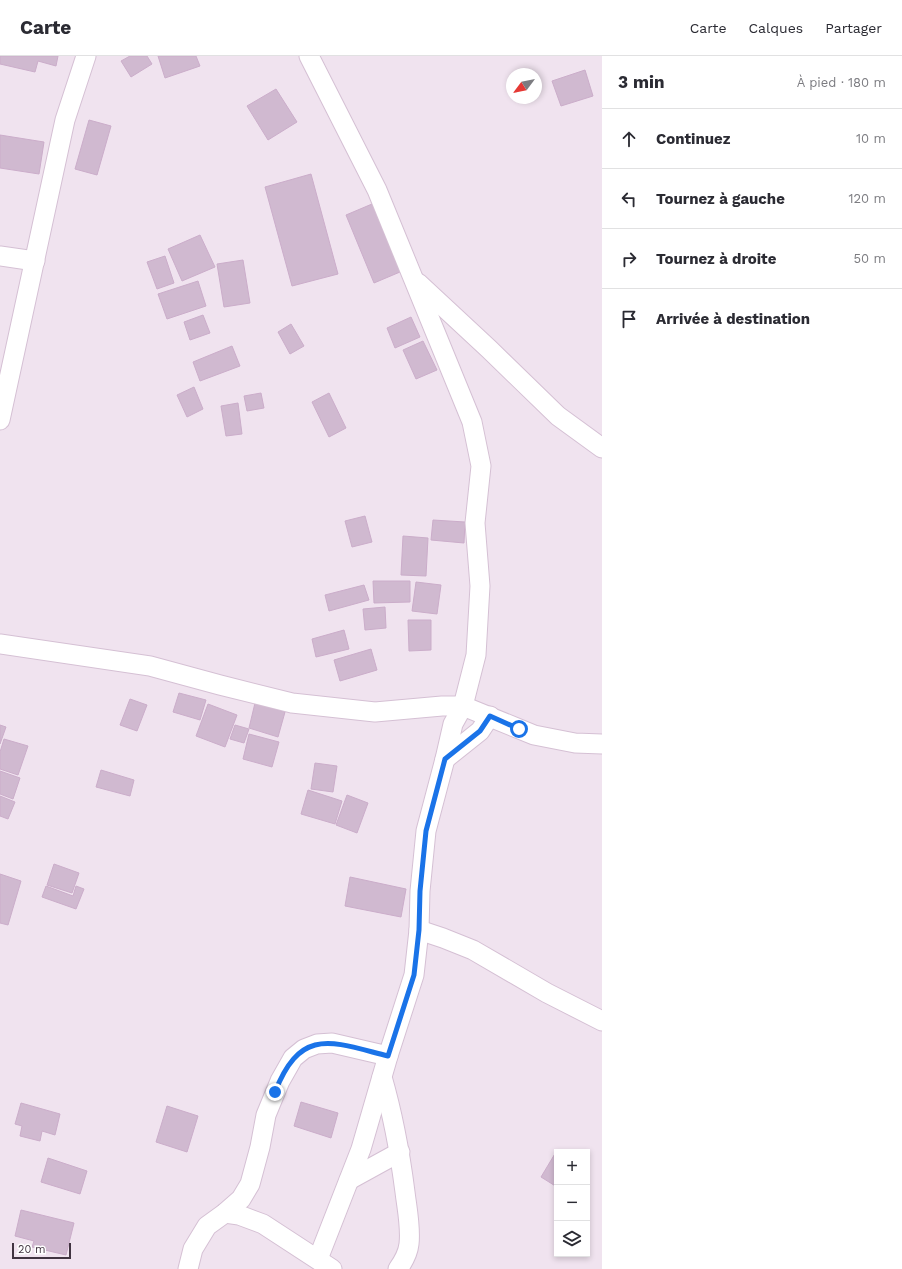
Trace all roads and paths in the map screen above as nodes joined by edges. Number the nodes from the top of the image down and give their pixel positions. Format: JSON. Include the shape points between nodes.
{"nodes":[{"id":1,"x":86,"y":56,"type":"edge"},
{"id":2,"x":309,"y":56,"type":"edge"},
{"id":3,"x":0,"y":256,"type":"edge"},
{"id":4,"x":35,"y":260,"type":"junction"},
{"id":5,"x":414,"y":279,"type":"junction"},
{"id":6,"x":0,"y":420,"type":"edge"},
{"id":7,"x":602,"y":448,"type":"edge"},
{"id":8,"x":0,"y":644,"type":"edge"},
{"id":9,"x":463,"y":706,"type":"junction"},
{"id":10,"x":490,"y":716,"type":"junction"},
{"id":11,"x":602,"y":744,"type":"edge"},
{"id":12,"x":445,"y":759,"type":"junction"},
{"id":13,"x":419,"y":930,"type":"junction"},
{"id":14,"x":602,"y":1022,"type":"edge"},
{"id":15,"x":388,"y":1056,"type":"junction"},
{"id":16,"x":382,"y":1077,"type":"junction"},
{"id":17,"x":400,"y":1152,"type":"junction"},
{"id":18,"x":349,"y":1180,"type":"junction"},
{"id":19,"x":226,"y":1213,"type":"junction"},
{"id":20,"x":325,"y":1264,"type":"edge"},
{"id":21,"x":188,"y":1269,"type":"edge"},
{"id":22,"x":398,"y":1269,"type":"edge"}],
"edges":[{"from":1,"to":4,"type":"street","via":[[65,120]]},
{"from":2,"to":5,"type":"street","via":[[377,190]]},
{"from":3,"to":4,"type":"street"},
{"from":4,"to":6,"type":"street"},
{"from":5,"to":7,"type":"street","via":[[558,416]]},
{"from":5,"to":9,"type":"street","via":[[472,422],[481,466],[475,524],[480,586],[476,655]]},
{"from":8,"to":9,"type":"street","via":[[150,666],[292,702],[375,712]]},
{"from":9,"to":10,"type":"street"},
{"from":9,"to":12,"type":"street","via":[[453,724]]},
{"from":10,"to":11,"type":"street","via":[[534,735],[575,743]]},
{"from":10,"to":12,"type":"street","via":[[480,731]]},
{"from":12,"to":13,"type":"street","via":[[426,831]]},
{"from":13,"to":14,"type":"street","via":[[473,950]]},
{"from":13,"to":15,"type":"street","via":[[414,975]]},
{"from":15,"to":16,"type":"street"},
{"from":15,"to":19,"type":"street","via":[[332,1043],[317,1044],[304,1049],[293,1058],[266,1115],[250,1184],[241,1199]]},
{"from":16,"to":17,"type":"street"},
{"from":16,"to":18,"type":"street","via":[[361,1150]]},
{"from":17,"to":18,"type":"street"},
{"from":17,"to":22,"type":"street","via":[[409,1245]]},
{"from":18,"to":20,"type":"street"},
{"from":19,"to":20,"type":"street","via":[[263,1224]]},
{"from":19,"to":21,"type":"street","via":[[207,1226],[193,1248]]}]}
